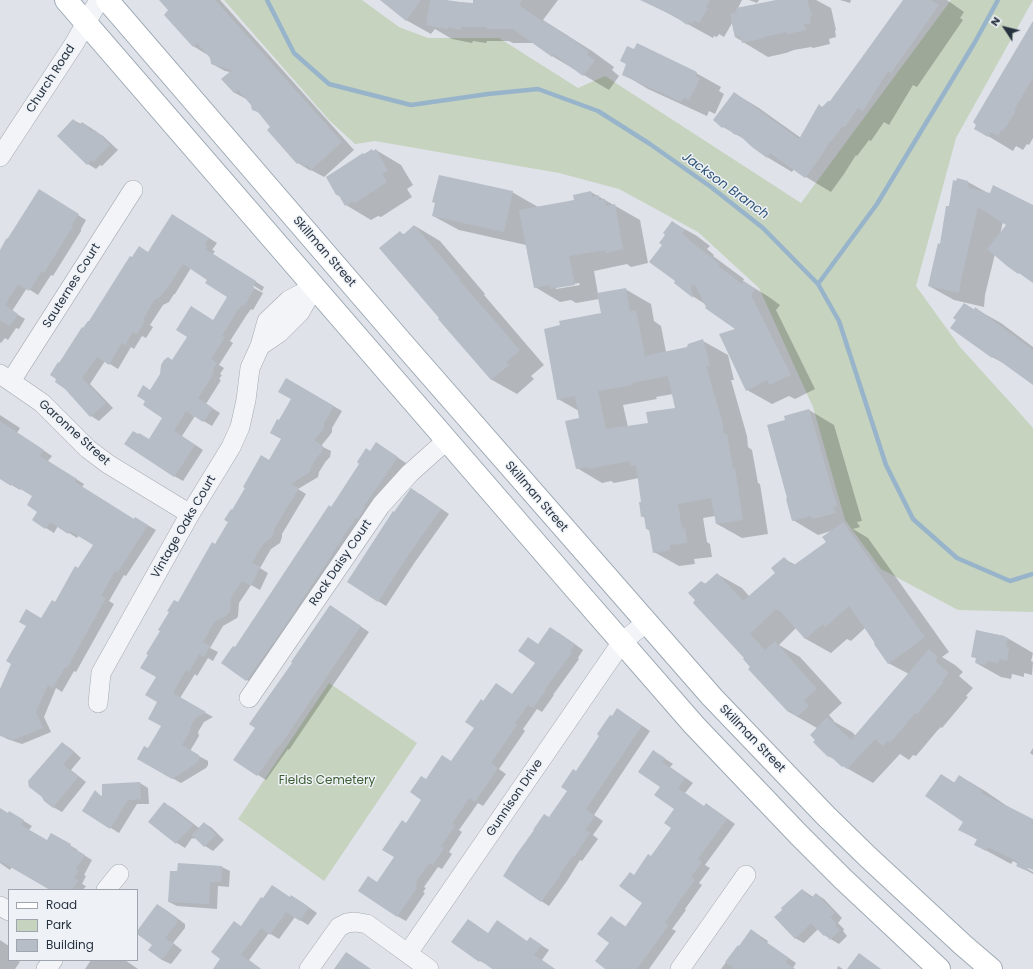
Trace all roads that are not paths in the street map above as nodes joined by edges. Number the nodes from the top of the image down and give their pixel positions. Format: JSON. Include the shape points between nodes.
{"nodes":[{"id":1,"x":66,"y":0,"type":"edge"},
{"id":2,"x":99,"y":0,"type":"edge"},
{"id":3,"x":108,"y":0,"type":"edge"},
{"id":4,"x":86,"y":24,"type":"junction"},
{"id":5,"x":0,"y":157,"type":"edge"},
{"id":6,"x":133,"y":190,"type":"dead end"},
{"id":7,"x":335,"y":265,"type":"junction"},
{"id":8,"x":314,"y":287,"type":"junction"},
{"id":9,"x":6,"y":378,"type":"edge"},
{"id":10,"x":447,"y":440,"type":"junction"},
{"id":11,"x":190,"y":514,"type":"junction"},
{"id":12,"x":647,"y":622,"type":"junction"},
{"id":13,"x":622,"y":642,"type":"junction"},
{"id":14,"x":249,"y":698,"type":"dead end"},
{"id":15,"x":98,"y":703,"type":"dead end"},
{"id":16,"x":868,"y":857,"type":"junction"},
{"id":17,"x":119,"y":874,"type":"dead end"},
{"id":18,"x":746,"y":875,"type":"dead end"},
{"id":19,"x":843,"y":879,"type":"junction"},
{"id":20,"x":107,"y":889,"type":"edge"},
{"id":21,"x":408,"y":953,"type":"junction"},
{"id":22,"x":52,"y":961,"type":"edge"},
{"id":23,"x":46,"y":969,"type":"edge"},
{"id":24,"x":308,"y":969,"type":"edge"},
{"id":25,"x":429,"y":969,"type":"edge"},
{"id":26,"x":680,"y":969,"type":"edge"},
{"id":27,"x":939,"y":969,"type":"edge"},
{"id":28,"x":991,"y":969,"type":"edge"}],
"edges":[{"from":1,"to":4,"type":"main road"},
{"from":2,"to":4,"type":"street","name":"Church Road"},
{"from":3,"to":7,"type":"main road","name":"Skillman Street"},
{"from":4,"to":5,"type":"street","name":"Church Road"},
{"from":4,"to":8,"type":"main road"},
{"from":6,"to":9,"type":"street","name":"Sauternes Court"},
{"from":7,"to":8,"type":"main road"},
{"from":7,"to":12,"type":"main road","name":"Skillman Street"},
{"from":8,"to":10,"type":"main road"},
{"from":8,"to":11,"type":"street","name":"Vintage Oaks Court","via":[[300,312],[279,333],[260,346],[250,368],[240,427],[231,447]]},
{"from":9,"to":11,"type":"street","name":"Garonne Street","via":[[42,403],[88,449],[108,464]]},
{"from":10,"to":13,"type":"main road"},
{"from":10,"to":14,"type":"street","name":"Rock Daisy Court","via":[[410,473],[381,505]]},
{"from":11,"to":15,"type":"street","name":"Vintage Oaks Court","via":[[100,673]]},
{"from":12,"to":13,"type":"street","name":"Gunnison Drive"},
{"from":12,"to":16,"type":"main road","name":"Skillman Street","via":[[712,697]]},
{"from":13,"to":19,"type":"main road","via":[[694,725]]},
{"from":13,"to":21,"type":"street","name":"Gunnison Drive"},
{"from":16,"to":19,"type":"main road"},
{"from":16,"to":28,"type":"main road","name":"Skillman Street"},
{"from":17,"to":20,"type":"street"},
{"from":18,"to":26,"type":"street"},
{"from":19,"to":27,"type":"main road"},
{"from":21,"to":24,"type":"street","via":[[367,924],[347,923],[339,927]]},
{"from":21,"to":25,"type":"street"},
{"from":22,"to":23,"type":"street"}]}
